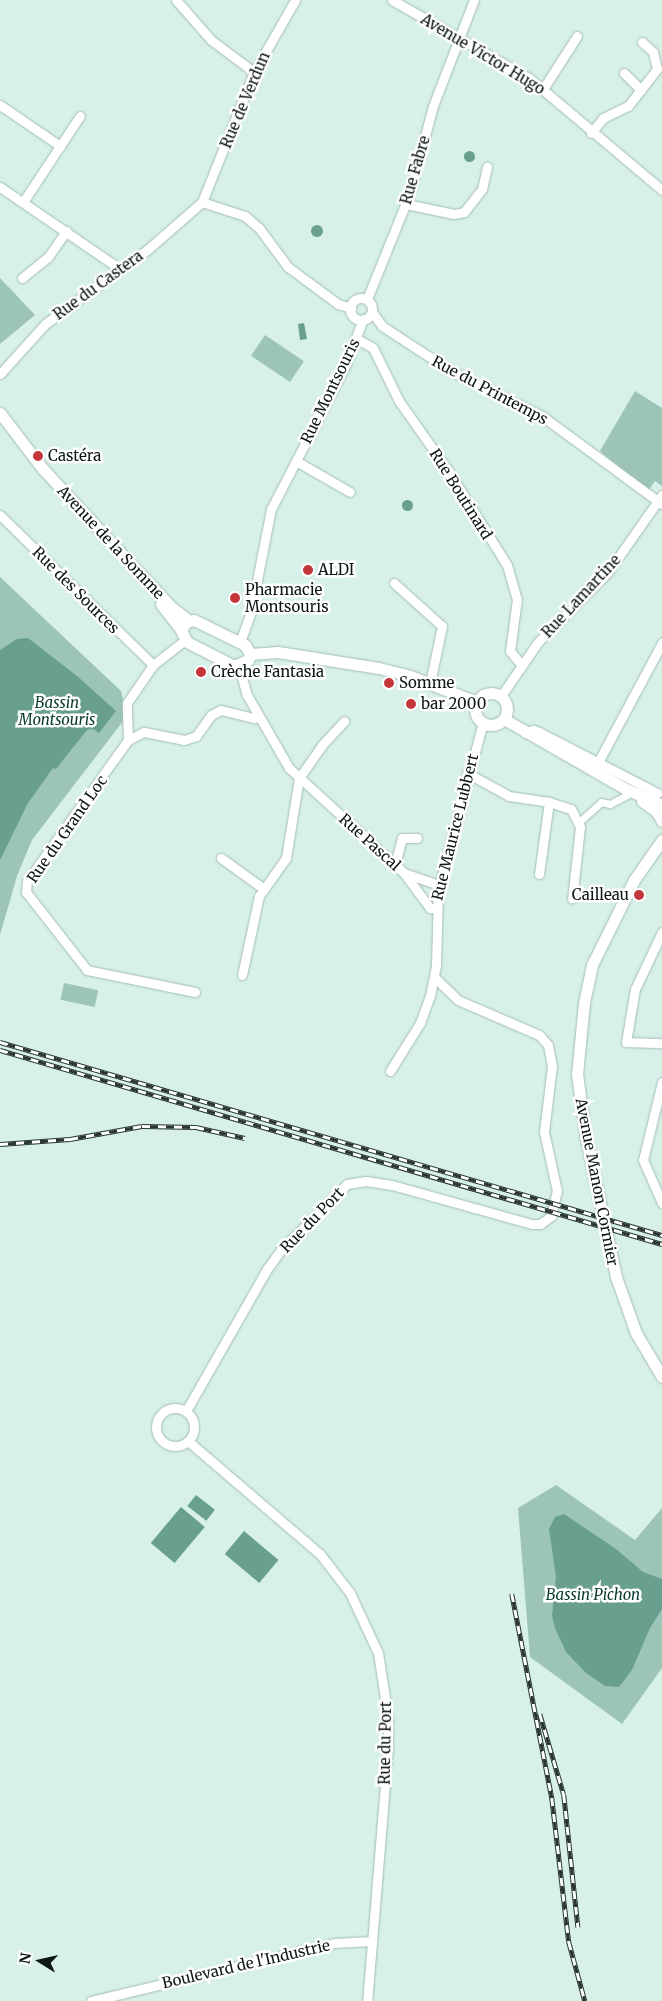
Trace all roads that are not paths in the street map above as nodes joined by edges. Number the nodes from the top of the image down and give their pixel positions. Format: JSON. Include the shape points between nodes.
{"nodes":[{"id":1,"x":176,"y":0,"type":"edge"},
{"id":2,"x":295,"y":0,"type":"edge"},
{"id":3,"x":392,"y":0,"type":"edge"},
{"id":4,"x":474,"y":0,"type":"edge"},
{"id":5,"x":577,"y":36,"type":"dead end"},
{"id":6,"x":460,"y":40,"type":"junction"},
{"id":7,"x":642,"y":42,"type":"dead end"},
{"id":8,"x":254,"y":72,"type":"junction"},
{"id":9,"x":624,"y":74,"type":"dead end"},
{"id":10,"x":542,"y":89,"type":"junction"},
{"id":11,"x":641,"y":90,"type":"junction"},
{"id":12,"x":0,"y":105,"type":"edge"},
{"id":13,"x":80,"y":116,"type":"dead end"},
{"id":14,"x":591,"y":133,"type":"junction"},
{"id":15,"x":60,"y":146,"type":"junction"},
{"id":16,"x":487,"y":167,"type":"dead end"},
{"id":17,"x":0,"y":187,"type":"edge"},
{"id":18,"x":662,"y":190,"type":"edge"},
{"id":19,"x":24,"y":202,"type":"junction"},
{"id":20,"x":202,"y":202,"type":"junction"},
{"id":21,"x":406,"y":204,"type":"junction"},
{"id":22,"x":66,"y":231,"type":"junction"},
{"id":23,"x":120,"y":269,"type":"junction"},
{"id":24,"x":22,"y":278,"type":"dead end"},
{"id":25,"x":367,"y":299,"type":"junction"},
{"id":26,"x":351,"y":308,"type":"junction"},
{"id":27,"x":372,"y":312,"type":"junction"},
{"id":28,"x":362,"y":320,"type":"junction"},
{"id":29,"x":357,"y":339,"type":"junction"},
{"id":30,"x":0,"y":374,"type":"edge"},
{"id":31,"x":0,"y":413,"type":"edge"},
{"id":32,"x":0,"y":428,"type":"edge"},
{"id":33,"x":296,"y":461,"type":"junction"},
{"id":34,"x":350,"y":492,"type":"dead end"},
{"id":35,"x":661,"y":500,"type":"edge"},
{"id":36,"x":0,"y":515,"type":"edge"},
{"id":37,"x":394,"y":583,"type":"dead end"},
{"id":38,"x":185,"y":630,"type":"junction"},
{"id":39,"x":240,"y":642,"type":"junction"},
{"id":40,"x":662,"y":643,"type":"edge"},
{"id":41,"x":250,"y":654,"type":"junction"},
{"id":42,"x":521,"y":664,"type":"junction"},
{"id":43,"x":153,"y":665,"type":"junction"},
{"id":44,"x":239,"y":666,"type":"junction"},
{"id":45,"x":430,"y":683,"type":"junction"},
{"id":46,"x":501,"y":696,"type":"junction"},
{"id":47,"x":477,"y":702,"type":"junction"},
{"id":48,"x":258,"y":716,"type":"junction"},
{"id":49,"x":504,"y":719,"type":"junction"},
{"id":50,"x":344,"y":721,"type":"dead end"},
{"id":51,"x":483,"y":722,"type":"junction"},
{"id":52,"x":128,"y":740,"type":"junction"},
{"id":53,"x":596,"y":766,"type":"junction"},
{"id":54,"x":468,"y":773,"type":"junction"},
{"id":55,"x":299,"y":778,"type":"junction"},
{"id":56,"x":627,"y":791,"type":"junction"},
{"id":57,"x":657,"y":796,"type":"edge"},
{"id":58,"x":549,"y":802,"type":"junction"},
{"id":59,"x":662,"y":805,"type":"edge"},
{"id":60,"x":662,"y":821,"type":"edge"},
{"id":61,"x":578,"y":823,"type":"junction"},
{"id":62,"x":417,"y":838,"type":"dead end"},
{"id":63,"x":662,"y":840,"type":"edge"},
{"id":64,"x":662,"y":853,"type":"edge"},
{"id":65,"x":221,"y":858,"type":"dead end"},
{"id":66,"x":395,"y":864,"type":"junction"},
{"id":67,"x":404,"y":873,"type":"junction"},
{"id":68,"x":539,"y":874,"type":"dead end"},
{"id":69,"x":439,"y":885,"type":"junction"},
{"id":70,"x":264,"y":889,"type":"junction"},
{"id":71,"x":626,"y":895,"type":"junction"},
{"id":72,"x":572,"y":899,"type":"dead end"},
{"id":73,"x":435,"y":908,"type":"junction"},
{"id":74,"x":662,"y":932,"type":"edge"},
{"id":75,"x":242,"y":975,"type":"dead end"},
{"id":76,"x":434,"y":978,"type":"junction"},
{"id":77,"x":195,"y":992,"type":"dead end"},
{"id":78,"x":662,"y":1043,"type":"edge"},
{"id":79,"x":390,"y":1072,"type":"dead end"},
{"id":80,"x":662,"y":1082,"type":"edge"},
{"id":81,"x":662,"y":1203,"type":"edge"},
{"id":82,"x":662,"y":1377,"type":"edge"},
{"id":83,"x":186,"y":1411,"type":"junction"},
{"id":84,"x":188,"y":1441,"type":"junction"},
{"id":85,"x":372,"y":1941,"type":"junction"},
{"id":86,"x":91,"y":2001,"type":"edge"},
{"id":87,"x":367,"y":2001,"type":"edge"}],
"edges":[{"from":1,"to":8,"type":"street","via":[[211,40]]},
{"from":2,"to":8,"type":"street","name":"Rue de Verdun"},
{"from":3,"to":6,"type":"street","name":"Avenue Victor Hugo"},
{"from":4,"to":6,"type":"street","name":"Rue Fabre"},
{"from":5,"to":10,"type":"street"},
{"from":6,"to":10,"type":"street","name":"Avenue Victor Hugo"},
{"from":6,"to":21,"type":"street","name":"Rue Fabre","via":[[433,106]]},
{"from":7,"to":11,"type":"street","via":[[653,52],[657,69]]},
{"from":8,"to":20,"type":"street","name":"Rue de Verdun"},
{"from":9,"to":11,"type":"street"},
{"from":10,"to":14,"type":"street","name":"Avenue Victor Hugo"},
{"from":11,"to":14,"type":"street","via":[[628,106],[603,118]]},
{"from":12,"to":15,"type":"street"},
{"from":13,"to":15,"type":"street"},
{"from":14,"to":18,"type":"street","name":"Avenue Victor Hugo"},
{"from":15,"to":19,"type":"street"},
{"from":16,"to":21,"type":"street","via":[[482,190],[464,212],[454,214]]},
{"from":17,"to":19,"type":"street"},
{"from":19,"to":22,"type":"street"},
{"from":20,"to":23,"type":"street","name":"Rue du Castera"},
{"from":20,"to":26,"type":"street","via":[[245,216],[259,228],[288,267],[338,304]]},
{"from":21,"to":25,"type":"street","name":"Rue Fabre"},
{"from":22,"to":23,"type":"street"},
{"from":22,"to":24,"type":"street","via":[[48,257]]},
{"from":23,"to":30,"type":"street","name":"Rue du Castera","via":[[45,324]]},
{"from":25,"to":26,"type":"street","via":[[356,299]]},
{"from":25,"to":27,"type":"street"},
{"from":26,"to":28,"type":"street","via":[[354,316]]},
{"from":27,"to":28,"type":"street"},
{"from":27,"to":35,"type":"street","name":"Rue du Printemps","via":[[382,326],[451,371],[542,416]]},
{"from":28,"to":29,"type":"street","name":"Rue Montsouris"},
{"from":29,"to":33,"type":"street","name":"Rue Montsouris"},
{"from":29,"to":42,"type":"street","name":"Rue Boutinard","via":[[372,348],[399,401],[507,565],[517,599],[510,651]]},
{"from":31,"to":38,"type":"street","name":"Avenue de la Somme","via":[[42,468],[172,606]]},
{"from":32,"to":38,"type":"street","name":"Avenue de la Somme"},
{"from":33,"to":34,"type":"street","name":"Rue Montsouris"},
{"from":33,"to":39,"type":"street","name":"Rue Montsouris","via":[[271,510],[249,619]]},
{"from":35,"to":42,"type":"street","name":"Rue Lamartine","via":[[608,572],[538,642]]},
{"from":36,"to":43,"type":"street","name":"Rue des Sources"},
{"from":37,"to":45,"type":"street","via":[[442,626]]},
{"from":38,"to":39,"type":"street"},
{"from":38,"to":43,"type":"street"},
{"from":38,"to":44,"type":"street","via":[[234,666]]},
{"from":39,"to":41,"type":"street"},
{"from":40,"to":53,"type":"street"},
{"from":41,"to":44,"type":"street"},
{"from":41,"to":45,"type":"street","via":[[278,652],[379,668]]},
{"from":42,"to":46,"type":"street","name":"Rue Lamartine"},
{"from":43,"to":52,"type":"street","via":[[127,703]]},
{"from":44,"to":48,"type":"street","name":"Rue Pascal","via":[[247,695]]},
{"from":45,"to":47,"type":"street"},
{"from":46,"to":47,"type":"street","via":[[488,694]]},
{"from":46,"to":49,"type":"street","via":[[507,710]]},
{"from":47,"to":51,"type":"street","via":[[477,715]]},
{"from":48,"to":52,"type":"street","via":[[254,718],[221,710],[211,716],[196,736],[184,740],[144,732]]},
{"from":48,"to":55,"type":"street","name":"Rue Pascal","via":[[289,768]]},
{"from":49,"to":51,"type":"street","via":[[496,724]]},
{"from":49,"to":53,"type":"street","via":[[525,733]]},
{"from":50,"to":55,"type":"street","via":[[320,746]]},
{"from":51,"to":54,"type":"street","name":"Rue Maurice Lubbert"},
{"from":52,"to":77,"type":"street","name":"Rue du Grand Loc","via":[[28,881],[26,892],[87,970]]},
{"from":53,"to":56,"type":"street"},
{"from":53,"to":57,"type":"street"},
{"from":54,"to":58,"type":"street","via":[[509,796]]},
{"from":54,"to":69,"type":"street","name":"Rue Maurice Lubbert"},
{"from":55,"to":66,"type":"street","name":"Rue Pascal"},
{"from":55,"to":70,"type":"street","via":[[286,858]]},
{"from":56,"to":57,"type":"street"},
{"from":56,"to":60,"type":"street","via":[[657,812]]},
{"from":56,"to":61,"type":"street","via":[[610,804],[601,802]]},
{"from":57,"to":59,"type":"street"},
{"from":58,"to":61,"type":"street","via":[[571,809]]},
{"from":58,"to":68,"type":"street"},
{"from":61,"to":72,"type":"street"},
{"from":62,"to":66,"type":"street","via":[[402,838]]},
{"from":63,"to":71,"type":"street","name":"Avenue Manon Cormier"},
{"from":64,"to":71,"type":"street","name":"Avenue Manon Cormier"},
{"from":65,"to":70,"type":"street"},
{"from":66,"to":67,"type":"street","name":"Rue Pascal"},
{"from":67,"to":69,"type":"street"},
{"from":67,"to":73,"type":"street","name":"Rue Pascal","via":[[430,908]]},
{"from":69,"to":73,"type":"street","name":"Rue Maurice Lubbert"},
{"from":70,"to":75,"type":"street","via":[[259,896]]},
{"from":71,"to":82,"type":"street","name":"Avenue Manon Cormier","via":[[592,965],[584,1003],[578,1074],[586,1139],[616,1277],[636,1333]]},
{"from":73,"to":76,"type":"street","name":"Rue Maurice Lubbert"},
{"from":74,"to":78,"type":"street","via":[[635,989],[626,1042]]},
{"from":76,"to":79,"type":"street","name":"Rue Maurice Lubbert","via":[[420,1023]]},
{"from":76,"to":83,"type":"street","name":"Rue du Port","via":[[458,1000],[539,1035],[548,1045],[552,1066],[544,1132],[557,1191],[551,1216],[540,1224],[532,1224],[392,1185],[359,1181],[347,1184],[320,1209],[267,1269]]},
{"from":80,"to":81,"type":"street","via":[[643,1160]]},
{"from":83,"to":84,"type":"street","via":[[195,1425]]},
{"from":83,"to":84,"type":"street","via":[[167,1409],[156,1425],[159,1438],[170,1445]]},
{"from":84,"to":85,"type":"street","name":"Rue du Port","via":[[320,1554],[350,1593],[378,1653],[388,1709],[388,1748]]},
{"from":85,"to":86,"type":"street","name":"Boulevard de l'Industrie","via":[[334,1942]]},
{"from":85,"to":87,"type":"street","name":"Rue du Port"}]}
